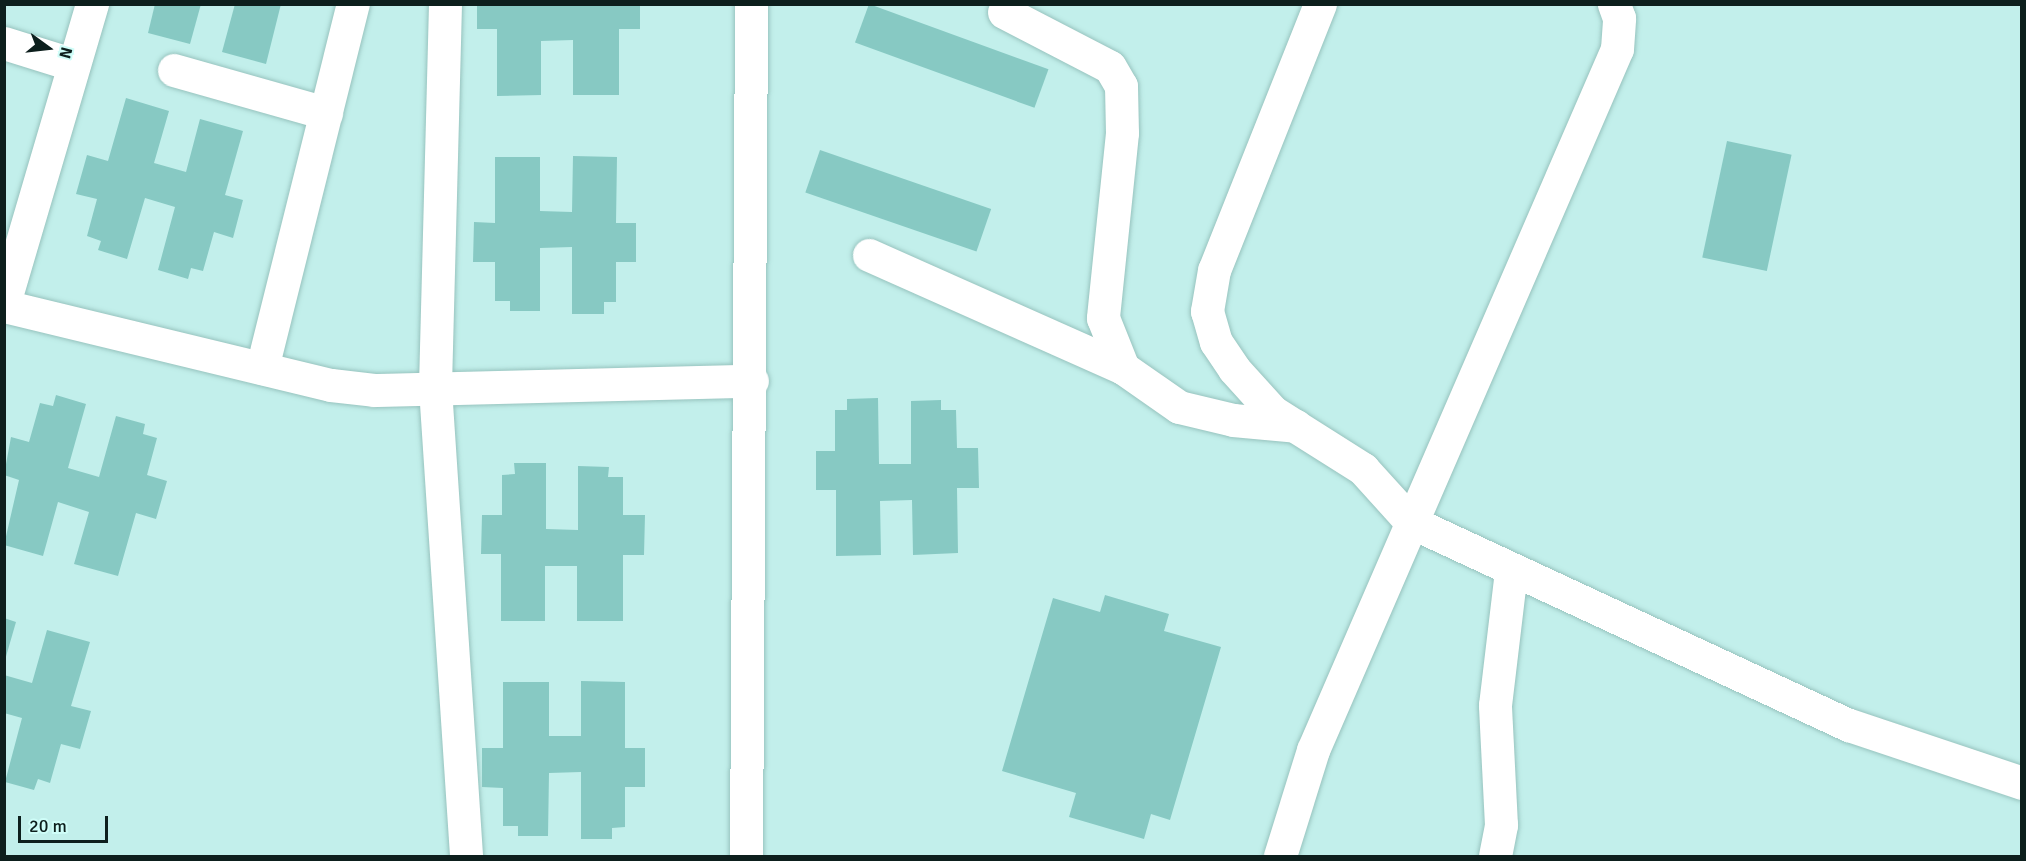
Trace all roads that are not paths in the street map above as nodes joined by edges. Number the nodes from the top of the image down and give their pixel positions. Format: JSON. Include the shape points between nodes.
{"nodes":[{"id":1,"x":92,"y":4,"type":"edge"},
{"id":2,"x":353,"y":4,"type":"edge"},
{"id":3,"x":445,"y":4,"type":"edge"},
{"id":4,"x":751,"y":4,"type":"edge"},
{"id":5,"x":1320,"y":4,"type":"edge"},
{"id":6,"x":1614,"y":4,"type":"edge"},
{"id":7,"x":1004,"y":12,"type":"dead end"},
{"id":8,"x":4,"y":43,"type":"edge"},
{"id":9,"x":74,"y":65,"type":"junction"},
{"id":10,"x":174,"y":70,"type":"dead end"},
{"id":11,"x":326,"y":113,"type":"junction"},
{"id":12,"x":869,"y":255,"type":"dead end"},
{"id":13,"x":4,"y":304,"type":"edge"},
{"id":14,"x":262,"y":368,"type":"junction"},
{"id":15,"x":1123,"y":368,"type":"junction"},
{"id":16,"x":752,"y":381,"type":"junction"},
{"id":17,"x":435,"y":388,"type":"junction"},
{"id":18,"x":1299,"y":426,"type":"junction"},
{"id":19,"x":1411,"y":522,"type":"junction"},
{"id":20,"x":1511,"y":570,"type":"junction"},
{"id":21,"x":2022,"y":783,"type":"edge"},
{"id":22,"x":466,"y":856,"type":"edge"},
{"id":23,"x":746,"y":856,"type":"edge"},
{"id":24,"x":1280,"y":856,"type":"edge"},
{"id":25,"x":1495,"y":856,"type":"edge"}],
"edges":[{"from":1,"to":9,"type":"street"},
{"from":2,"to":11,"type":"street"},
{"from":3,"to":17,"type":"street"},
{"from":4,"to":16,"type":"street"},
{"from":5,"to":18,"type":"street","via":[[1214,270],[1207,311],[1216,342],[1234,369],[1273,412]]},
{"from":6,"to":19,"type":"street","via":[[1619,18],[1617,49]]},
{"from":7,"to":15,"type":"street","via":[[1110,67],[1121,86],[1122,133],[1103,318]]},
{"from":8,"to":9,"type":"street"},
{"from":9,"to":13,"type":"street"},
{"from":10,"to":11,"type":"street"},
{"from":11,"to":14,"type":"street"},
{"from":12,"to":15,"type":"street"},
{"from":13,"to":14,"type":"street"},
{"from":14,"to":17,"type":"street","via":[[374,390]]},
{"from":15,"to":18,"type":"street","via":[[1179,406],[1233,420]]},
{"from":16,"to":17,"type":"street"},
{"from":16,"to":23,"type":"street"},
{"from":17,"to":22,"type":"street"},
{"from":18,"to":19,"type":"street","via":[[1363,469]]},
{"from":19,"to":20,"type":"street"},
{"from":19,"to":24,"type":"street","via":[[1313,750]]},
{"from":20,"to":21,"type":"street","via":[[1849,725]]},
{"from":20,"to":25,"type":"street","via":[[1496,705],[1501,825]]}]}
